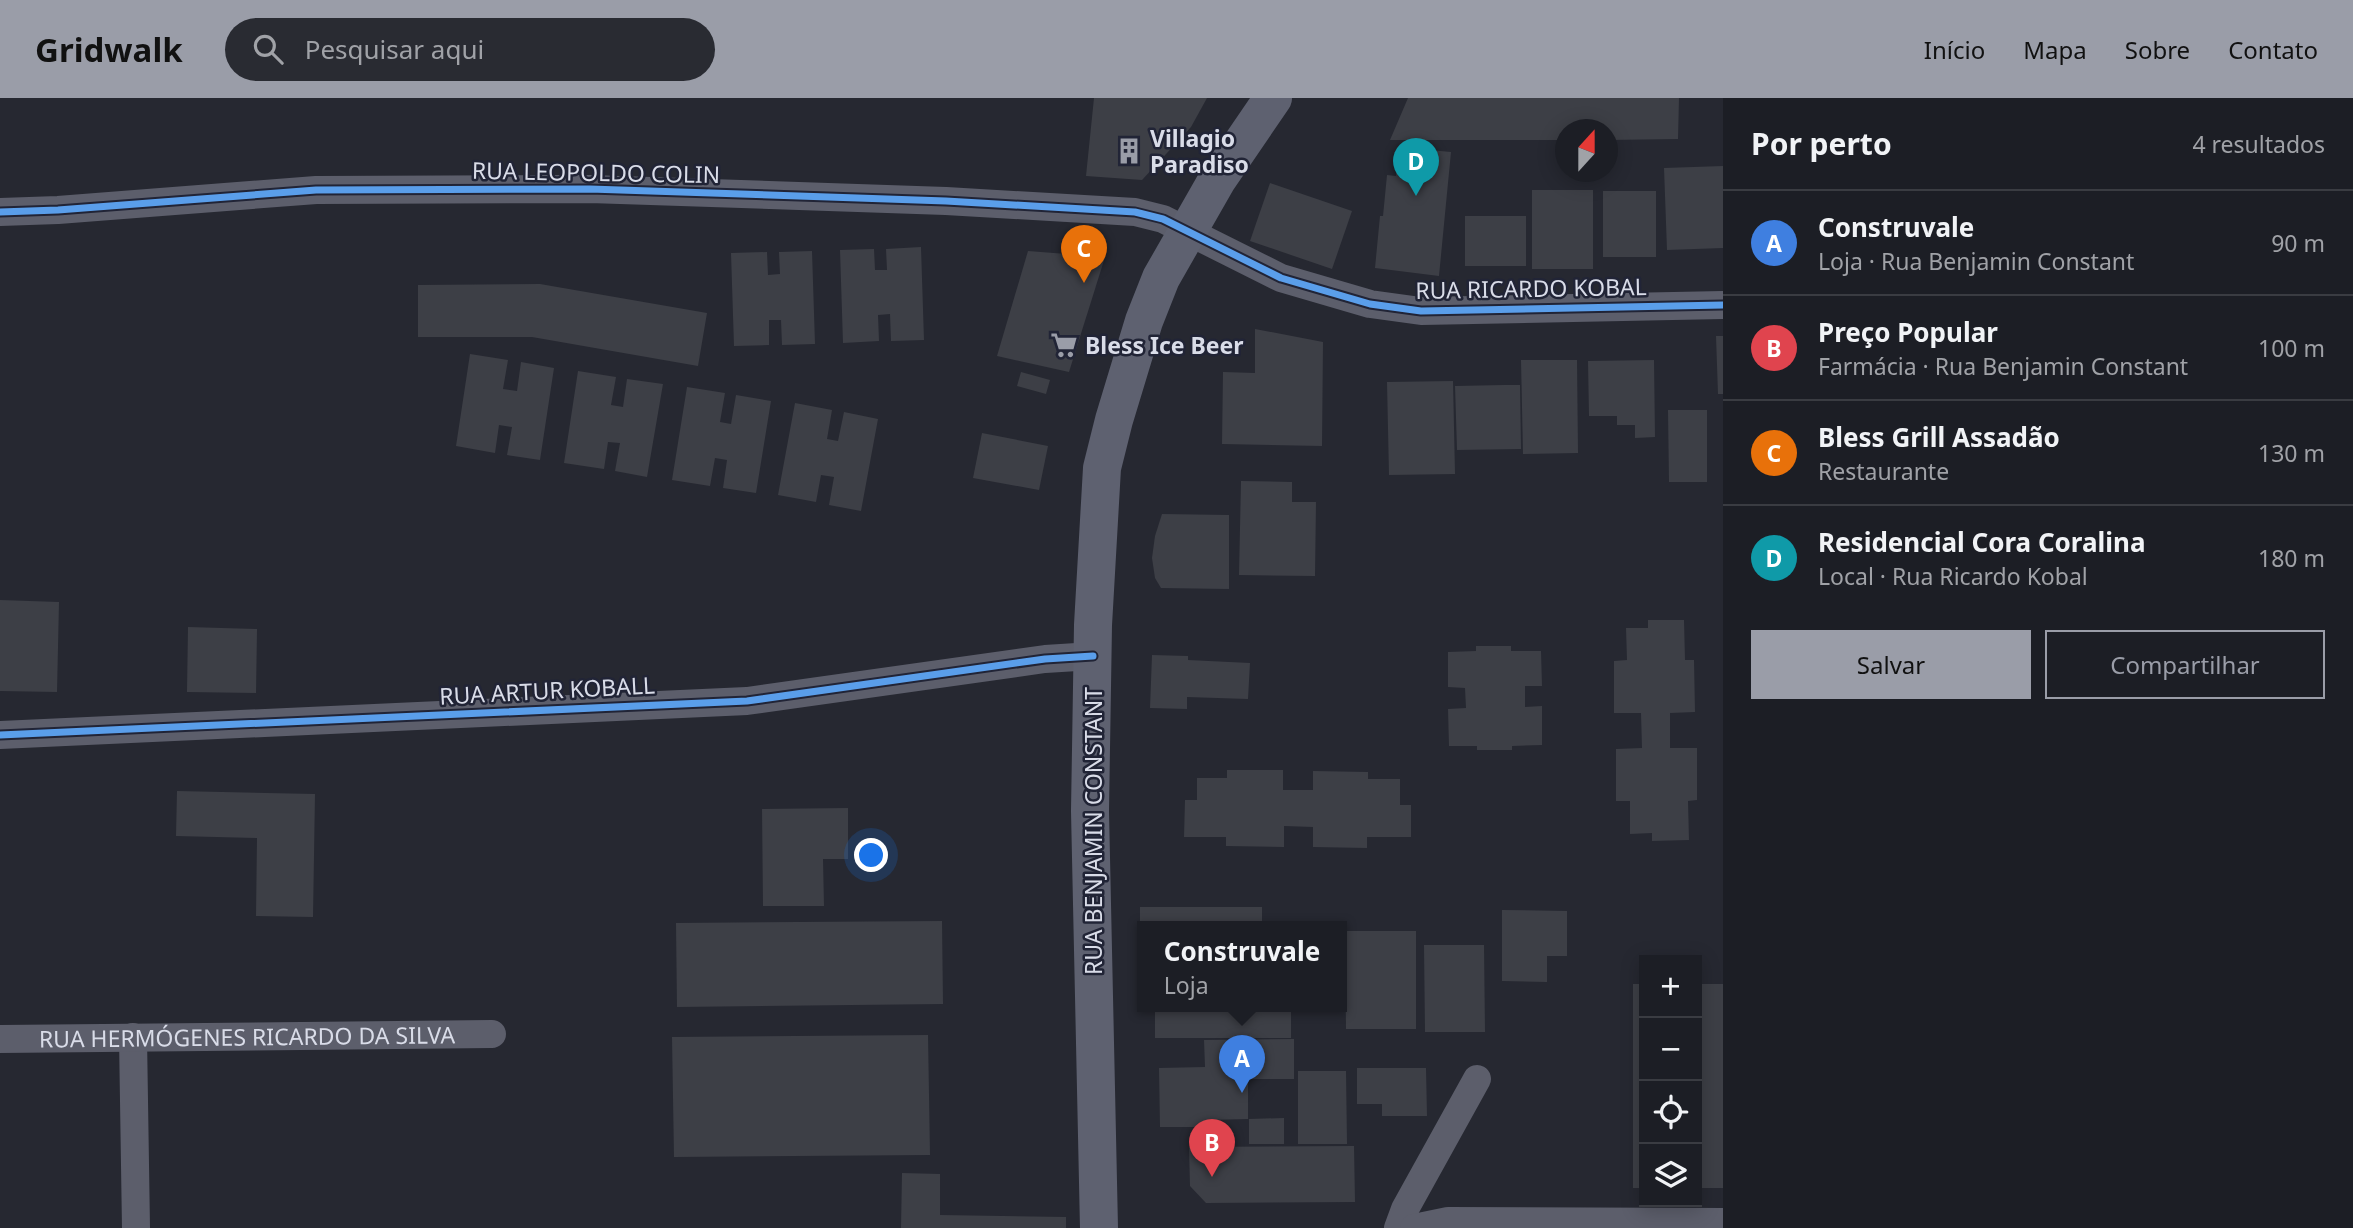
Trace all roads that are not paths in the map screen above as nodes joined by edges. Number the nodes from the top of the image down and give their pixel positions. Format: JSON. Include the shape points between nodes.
{"nodes":[{"id":1,"x":1273,"y":98,"type":"edge"},
{"id":2,"x":0,"y":212,"type":"edge"},
{"id":3,"x":1187,"y":231,"type":"junction"},
{"id":4,"x":1723,"y":305,"type":"edge"},
{"id":5,"x":1093,"y":656,"type":"junction"},
{"id":6,"x":0,"y":734,"type":"edge"},
{"id":7,"x":492,"y":1034,"type":"dead end"},
{"id":8,"x":133,"y":1037,"type":"junction"},
{"id":9,"x":0,"y":1039,"type":"edge"},
{"id":10,"x":1476,"y":1079,"type":"dead end"},
{"id":11,"x":1723,"y":1222,"type":"edge"},
{"id":12,"x":136,"y":1228,"type":"edge"},
{"id":13,"x":1099,"y":1228,"type":"edge"},
{"id":14,"x":1398,"y":1228,"type":"edge"},
{"id":15,"x":1414,"y":1228,"type":"edge"}],
"edges":[{"from":1,"to":3,"type":"main road","name":"RUA BENJAMIN CONSTANT"},
{"from":2,"to":3,"type":"street","name":"RUA LEOPOLDO COLIN","via":[[316,190],[590,189],[1135,212]]},
{"from":3,"to":4,"type":"street","name":"RUA RICARDO KOBAL","via":[[1282,278],[1370,304],[1421,312]]},
{"from":3,"to":5,"type":"main road","name":"RUA BENJAMIN CONSTANT","via":[[1144,321],[1102,468]]},
{"from":5,"to":6,"type":"street","name":"RUA ARTUR KOBALL","via":[[747,701]]},
{"from":5,"to":13,"type":"main road","name":"RUA BENJAMIN CONSTANT","via":[[1090,811]]},
{"from":7,"to":8,"type":"street","name":"RUA HERMÓGENES RICARDO DA SILVA"},
{"from":8,"to":9,"type":"street","name":"RUA HERMÓGENES RICARDO DA SILVA"},
{"from":8,"to":12,"type":"street"},
{"from":10,"to":14,"type":"street"},
{"from":11,"to":15,"type":"street","via":[[1448,1221]]}]}
